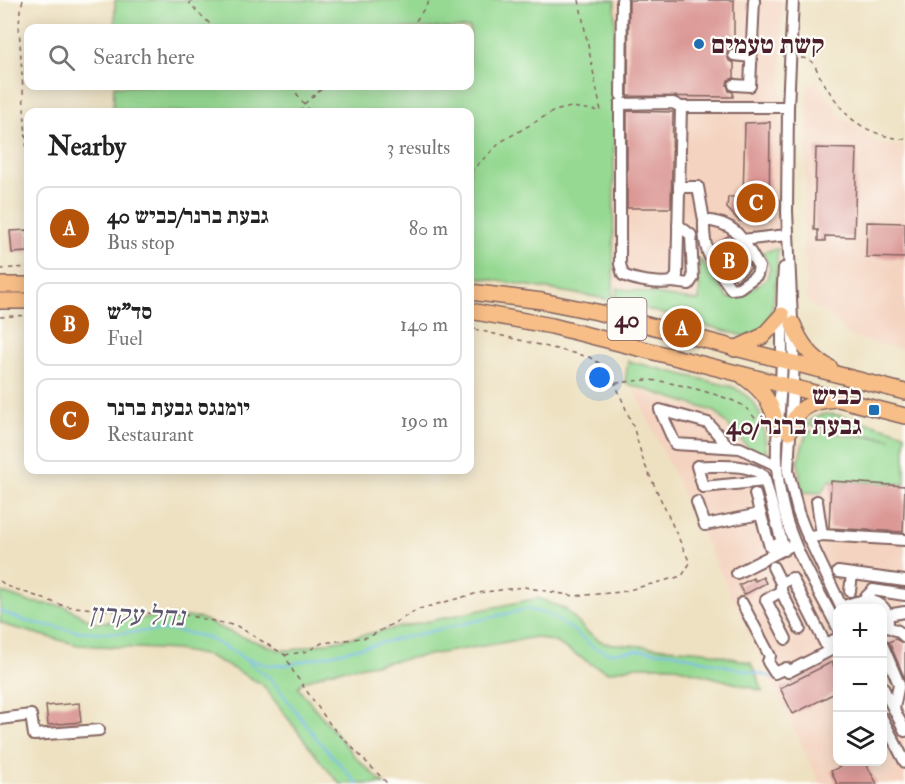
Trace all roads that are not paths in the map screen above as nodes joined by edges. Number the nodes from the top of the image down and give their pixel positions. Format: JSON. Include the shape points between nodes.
{"nodes":[{"id":1,"x":622,"y":0,"type":"edge"},
{"id":2,"x":754,"y":0,"type":"edge"},
{"id":3,"x":793,"y":0,"type":"edge"},
{"id":4,"x":801,"y":0,"type":"edge"},
{"id":5,"x":791,"y":52,"type":"junction"},
{"id":6,"x":734,"y":56,"type":"dead end"},
{"id":7,"x":752,"y":57,"type":"junction"},
{"id":8,"x":734,"y":85,"type":"dead end"},
{"id":9,"x":621,"y":95,"type":"dead end"},
{"id":10,"x":681,"y":107,"type":"junction"},
{"id":11,"x":788,"y":107,"type":"junction"},
{"id":12,"x":679,"y":187,"type":"junction"},
{"id":13,"x":704,"y":219,"type":"junction"},
{"id":14,"x":678,"y":225,"type":"junction"},
{"id":15,"x":787,"y":235,"type":"junction"},
{"id":16,"x":742,"y":240,"type":"junction"},
{"id":17,"x":672,"y":282,"type":"junction"},
{"id":18,"x":0,"y":285,"type":"edge"},
{"id":19,"x":24,"y":285,"type":"edge"},
{"id":20,"x":474,"y":292,"type":"edge"},
{"id":21,"x":0,"y":301,"type":"edge"},
{"id":22,"x":24,"y":301,"type":"edge"},
{"id":23,"x":474,"y":312,"type":"edge"},
{"id":24,"x":787,"y":319,"type":"junction"},
{"id":25,"x":735,"y":349,"type":"junction"},
{"id":26,"x":788,"y":361,"type":"junction"},
{"id":27,"x":730,"y":370,"type":"junction"},
{"id":28,"x":846,"y":376,"type":"junction"},
{"id":29,"x":787,"y":385,"type":"junction"},
{"id":30,"x":905,"y":392,"type":"edge"},
{"id":31,"x":842,"y":399,"type":"junction"},
{"id":32,"x":905,"y":416,"type":"edge"},
{"id":33,"x":783,"y":430,"type":"junction"},
{"id":34,"x":729,"y":447,"type":"junction"},
{"id":35,"x":776,"y":465,"type":"junction"},
{"id":36,"x":765,"y":481,"type":"junction"},
{"id":37,"x":755,"y":494,"type":"dead end"},
{"id":38,"x":817,"y":501,"type":"dead end"},
{"id":39,"x":697,"y":502,"type":"dead end"},
{"id":40,"x":760,"y":514,"type":"junction"},
{"id":41,"x":822,"y":534,"type":"junction"},
{"id":42,"x":808,"y":538,"type":"junction"},
{"id":43,"x":905,"y":540,"type":"edge"},
{"id":44,"x":796,"y":543,"type":"junction"},
{"id":45,"x":783,"y":546,"type":"junction"},
{"id":46,"x":773,"y":567,"type":"dead end"},
{"id":47,"x":838,"y":572,"type":"dead end"},
{"id":48,"x":737,"y":573,"type":"dead end"},
{"id":49,"x":852,"y":574,"type":"junction"},
{"id":50,"x":905,"y":581,"type":"edge"},
{"id":51,"x":781,"y":587,"type":"junction"},
{"id":52,"x":850,"y":591,"type":"dead end"},
{"id":53,"x":905,"y":596,"type":"edge"},
{"id":54,"x":863,"y":600,"type":"junction"},
{"id":55,"x":742,"y":603,"type":"dead end"},
{"id":56,"x":835,"y":604,"type":"edge"},
{"id":57,"x":836,"y":604,"type":"edge"},
{"id":58,"x":850,"y":604,"type":"edge"},
{"id":59,"x":877,"y":604,"type":"edge"},
{"id":60,"x":905,"y":612,"type":"edge"},
{"id":61,"x":887,"y":622,"type":"edge"},
{"id":62,"x":887,"y":624,"type":"edge"},
{"id":63,"x":800,"y":629,"type":"dead end"},
{"id":64,"x":905,"y":637,"type":"edge"},
{"id":65,"x":786,"y":639,"type":"dead end"},
{"id":66,"x":833,"y":640,"type":"edge"},
{"id":67,"x":826,"y":644,"type":"junction"},
{"id":68,"x":887,"y":656,"type":"edge"},
{"id":69,"x":898,"y":700,"type":"edge"},
{"id":70,"x":0,"y":719,"type":"edge"},
{"id":71,"x":887,"y":727,"type":"edge"},
{"id":72,"x":99,"y":730,"type":"dead end"},
{"id":73,"x":905,"y":731,"type":"edge"},
{"id":74,"x":905,"y":762,"type":"edge"}],
"edges":[{"from":1,"to":9,"type":"street"},
{"from":2,"to":7,"type":"street"},
{"from":3,"to":5,"type":"street"},
{"from":4,"to":5,"type":"street"},
{"from":5,"to":11,"type":"street"},
{"from":6,"to":7,"type":"street"},
{"from":7,"to":8,"type":"street","via":[[750,86]]},
{"from":10,"to":11,"type":"street"},
{"from":10,"to":12,"type":"street"},
{"from":10,"to":17,"type":"street","via":[[673,103],[621,104],[621,271],[631,279]]},
{"from":11,"to":15,"type":"street"},
{"from":12,"to":13,"type":"street","via":[[698,187]]},
{"from":12,"to":14,"type":"street"},
{"from":13,"to":16,"type":"street","via":[[735,229]]},
{"from":13,"to":16,"type":"street","via":[[707,252],[731,289],[757,275],[759,267]]},
{"from":14,"to":17,"type":"street","via":[[677,276]]},
{"from":14,"to":17,"type":"street","via":[[691,235],[693,278],[684,285]]},
{"from":15,"to":16,"type":"street"},
{"from":15,"to":24,"type":"street"},
{"from":18,"to":19,"type":"highway"},
{"from":20,"to":25,"type":"highway","number":"40","via":[[597,312]]},
{"from":21,"to":22,"type":"highway"},
{"from":23,"to":27,"type":"highway","number":"40","via":[[552,326]]},
{"from":24,"to":25,"type":"highway"},
{"from":24,"to":26,"type":"street"},
{"from":24,"to":28,"type":"highway","via":[[814,357]]},
{"from":25,"to":26,"type":"highway","number":"40"},
{"from":26,"to":28,"type":"highway","number":"40"},
{"from":26,"to":29,"type":"street"},
{"from":27,"to":29,"type":"highway","number":"40"},
{"from":27,"to":33,"type":"highway","via":[[763,393]]},
{"from":28,"to":30,"type":"highway","number":"40"},
{"from":29,"to":31,"type":"highway","number":"40"},
{"from":29,"to":33,"type":"street"},
{"from":31,"to":32,"type":"highway","number":"40"},
{"from":31,"to":33,"type":"highway","via":[[804,408]]},
{"from":33,"to":35,"type":"street"},
{"from":33,"to":42,"type":"street","via":[[788,471]]},
{"from":34,"to":34,"type":"street","via":[[708,423],[660,410],[675,444]]},
{"from":34,"to":35,"type":"street"},
{"from":35,"to":44,"type":"street","via":[[784,514]]},
{"from":36,"to":36,"type":"street","via":[[757,471],[740,467],[697,466],[703,487]]},
{"from":36,"to":45,"type":"street"},
{"from":37,"to":40,"type":"street"},
{"from":38,"to":41,"type":"street"},
{"from":39,"to":40,"type":"street","via":[[705,525]]},
{"from":40,"to":45,"type":"street","via":[[770,547]]},
{"from":41,"to":42,"type":"street"},
{"from":41,"to":43,"type":"street"},
{"from":42,"to":57,"type":"street"},
{"from":44,"to":45,"type":"street"},
{"from":44,"to":56,"type":"street"},
{"from":45,"to":48,"type":"street"},
{"from":46,"to":51,"type":"street"},
{"from":47,"to":49,"type":"street"},
{"from":49,"to":50,"type":"street"},
{"from":49,"to":52,"type":"street"},
{"from":51,"to":63,"type":"street"},
{"from":51,"to":65,"type":"street","via":[[766,600]]},
{"from":51,"to":67,"type":"street","via":[[792,578]]},
{"from":53,"to":54,"type":"street","via":[[873,590]]},
{"from":54,"to":58,"type":"street"},
{"from":54,"to":59,"type":"street"},
{"from":55,"to":67,"type":"street","via":[[775,673],[786,668],[788,672],[829,651]]},
{"from":60,"to":61,"type":"street"},
{"from":62,"to":64,"type":"street"},
{"from":66,"to":67,"type":"street"},
{"from":68,"to":69,"type":"street","via":[[899,684]]},
{"from":69,"to":73,"type":"street"},
{"from":70,"to":72,"type":"street","via":[[31,715],[34,735]]},
{"from":71,"to":74,"type":"street"}]}
